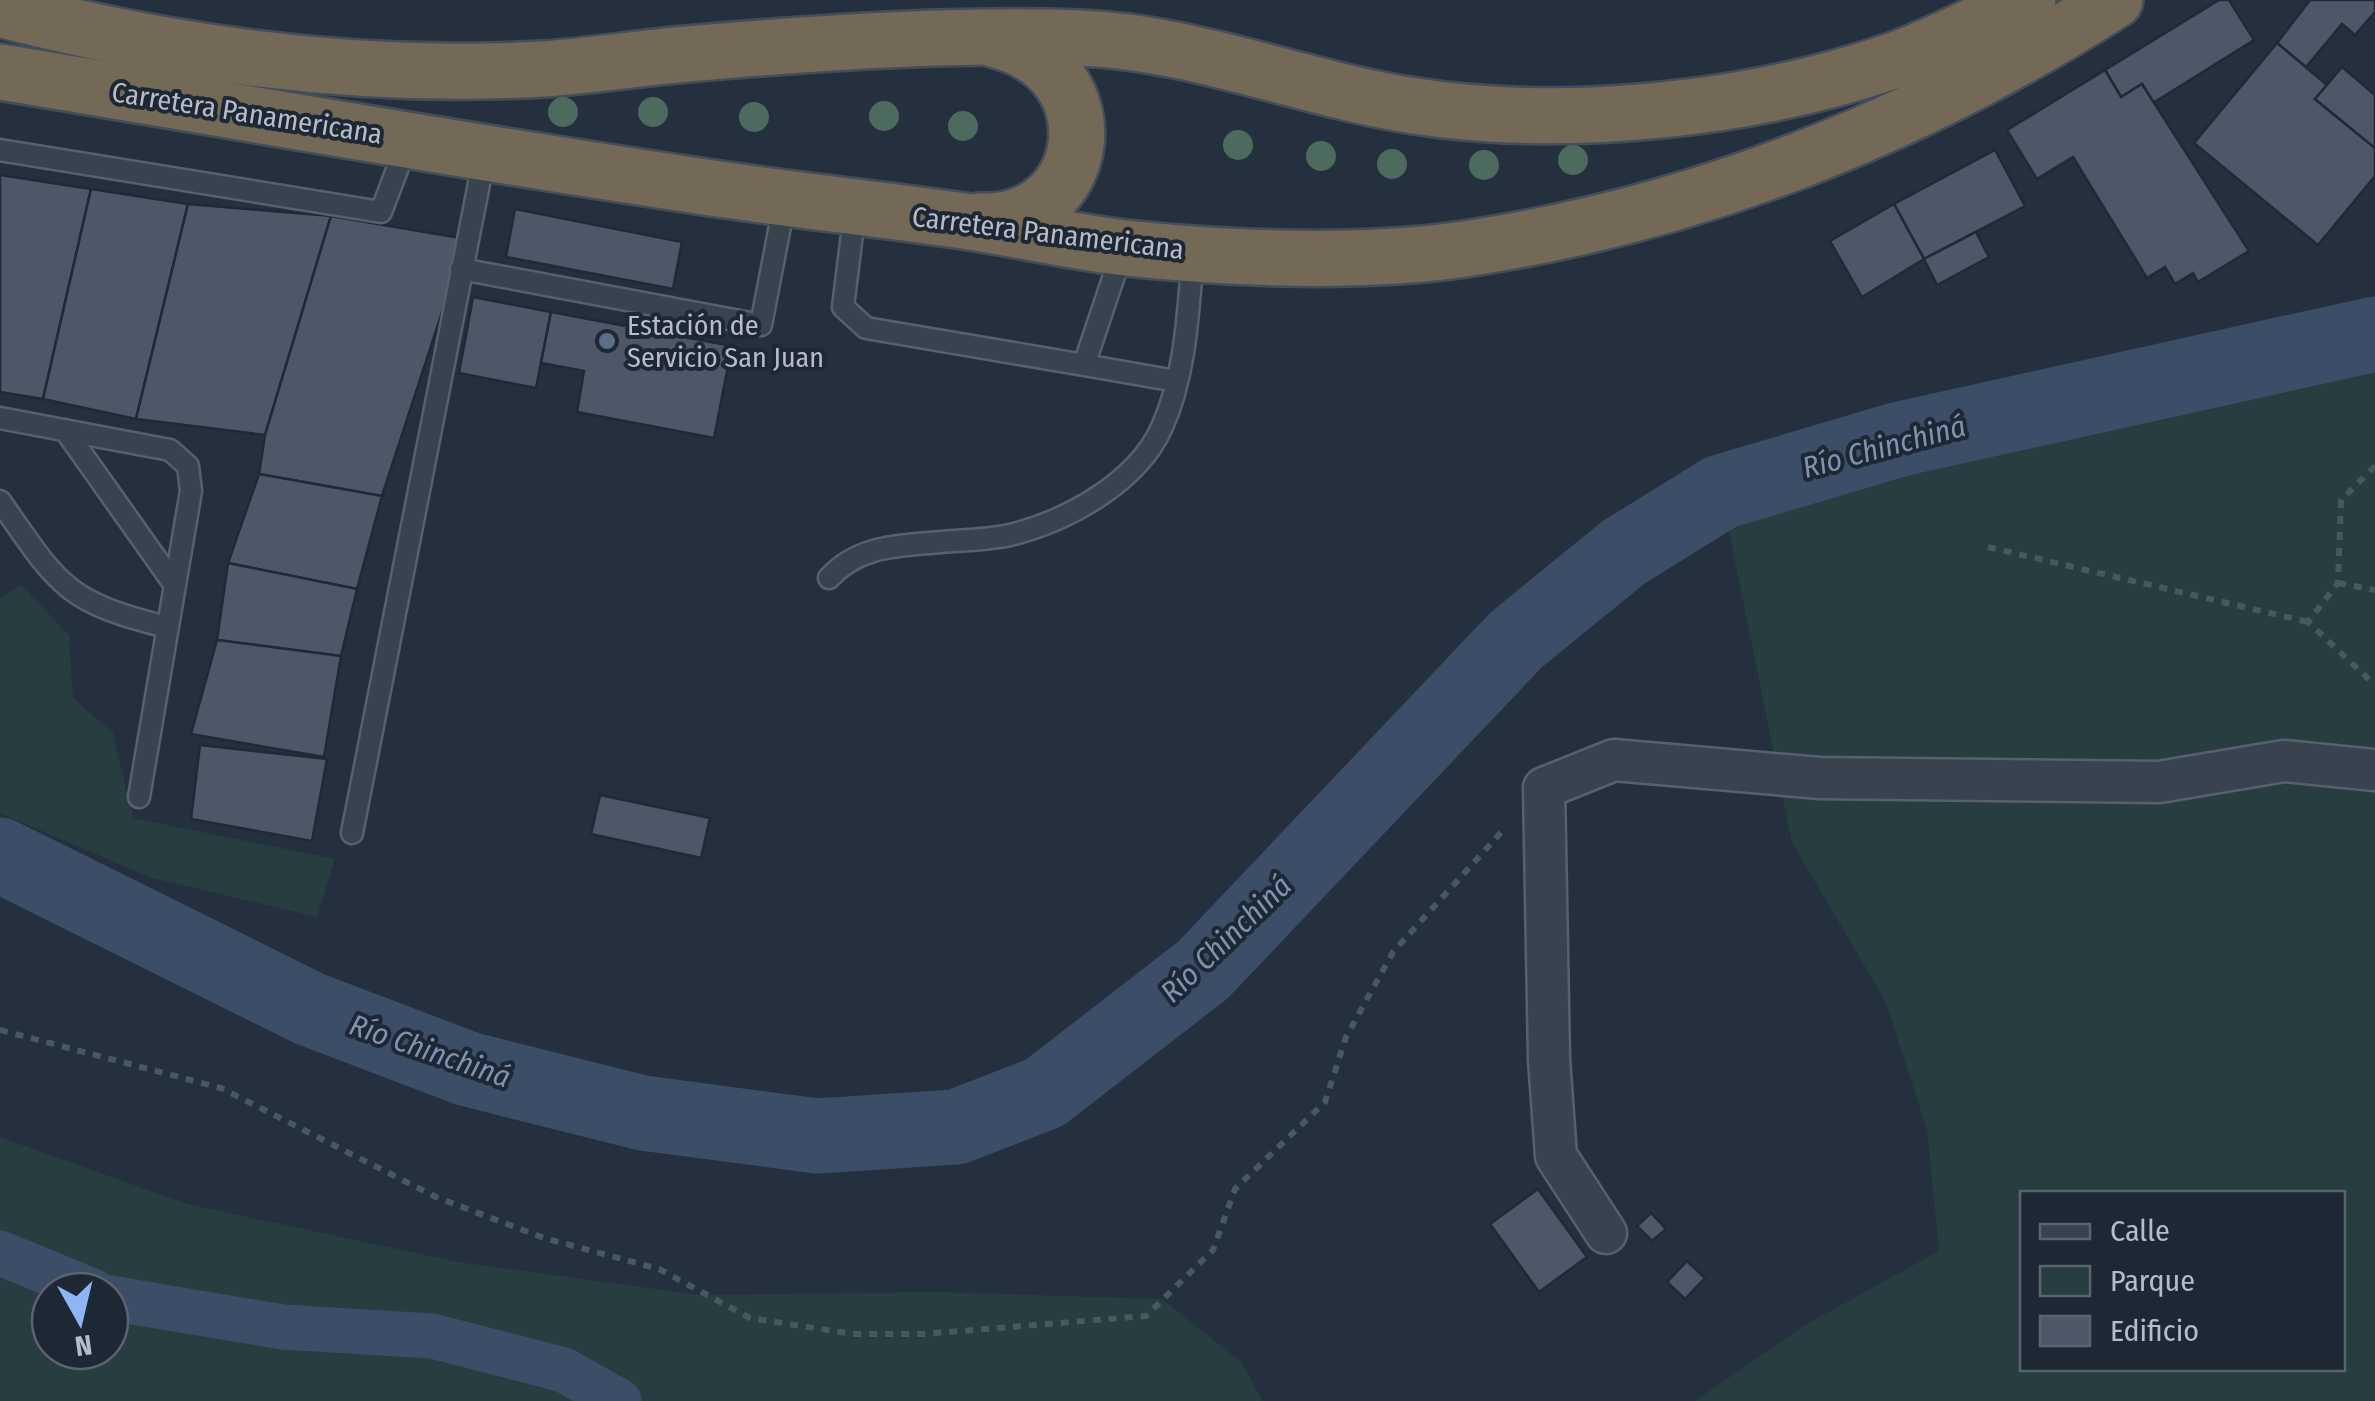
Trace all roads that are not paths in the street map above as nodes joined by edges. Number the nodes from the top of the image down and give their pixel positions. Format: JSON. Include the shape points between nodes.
{"nodes":[{"id":1,"x":2028,"y":0,"type":"edge"},
{"id":2,"x":2115,"y":0,"type":"edge"},
{"id":3,"x":0,"y":9,"type":"edge"},
{"id":4,"x":988,"y":38,"type":"junction"},
{"id":5,"x":0,"y":72,"type":"edge"},
{"id":6,"x":409,"y":139,"type":"junction"},
{"id":7,"x":0,"y":150,"type":"edge"},
{"id":8,"x":485,"y":152,"type":"junction"},
{"id":9,"x":786,"y":198,"type":"junction"},
{"id":10,"x":855,"y":208,"type":"junction"},
{"id":11,"x":962,"y":221,"type":"junction"},
{"id":12,"x":1123,"y":248,"type":"junction"},
{"id":13,"x":1193,"y":252,"type":"junction"},
{"id":14,"x":461,"y":270,"type":"junction"},
{"id":15,"x":1084,"y":365,"type":"junction"},
{"id":16,"x":1176,"y":381,"type":"junction"},
{"id":17,"x":0,"y":418,"type":"edge"},
{"id":18,"x":64,"y":430,"type":"junction"},
{"id":19,"x":0,"y":500,"type":"edge"},
{"id":20,"x":828,"y":578,"type":"dead end"},
{"id":21,"x":174,"y":584,"type":"junction"},
{"id":22,"x":167,"y":627,"type":"junction"},
{"id":23,"x":2375,"y":770,"type":"edge"},
{"id":24,"x":138,"y":797,"type":"dead end"},
{"id":25,"x":352,"y":833,"type":"dead end"},
{"id":26,"x":1606,"y":1233,"type":"dead end"}],
"edges":[{"from":1,"to":4,"type":"highway","name":"Carretera Panamericana","via":[[1896,59],[1790,89],[1663,110],[1557,114],[1416,106],[1155,47],[1084,38]]},
{"from":2,"to":13,"type":"highway","name":"Carretera Panamericana","via":[[1912,114],[1796,163],[1624,220],[1460,250],[1347,256]]},
{"from":3,"to":4,"type":"highway","name":"Carretera Panamericana","via":[[97,34],[244,59],[394,70],[542,69],[692,53]]},
{"from":4,"to":11,"type":"highway","via":[[1026,48],[1056,71],[1074,105],[1078,144],[1064,180],[1037,207],[1000,222]]},
{"from":5,"to":6,"type":"highway","name":"Carretera Panamericana"},
{"from":6,"to":7,"type":"lane","via":[[381,212]]},
{"from":6,"to":8,"type":"highway","name":"Carretera Panamericana"},
{"from":8,"to":9,"type":"highway","name":"Carretera Panamericana"},
{"from":8,"to":14,"type":"lane"},
{"from":9,"to":10,"type":"highway","name":"Carretera Panamericana"},
{"from":9,"to":14,"type":"lane","via":[[762,325]]},
{"from":10,"to":11,"type":"highway","name":"Carretera Panamericana"},
{"from":10,"to":15,"type":"lane","via":[[843,306],[866,328]]},
{"from":11,"to":12,"type":"highway","name":"Carretera Panamericana"},
{"from":12,"to":13,"type":"highway","name":"Carretera Panamericana"},
{"from":12,"to":15,"type":"lane"},
{"from":13,"to":16,"type":"lane"},
{"from":14,"to":25,"type":"lane"},
{"from":15,"to":16,"type":"lane"},
{"from":16,"to":20,"type":"lane","via":[[1161,430],[1126,475],[1090,502],[1009,535],[862,552]]},
{"from":17,"to":18,"type":"lane"},
{"from":18,"to":21,"type":"lane"},
{"from":18,"to":21,"type":"lane","via":[[170,450],[188,466],[191,491]]},
{"from":19,"to":22,"type":"lane","via":[[53,577],[83,600]]},
{"from":21,"to":22,"type":"lane"},
{"from":22,"to":24,"type":"lane"},
{"from":23,"to":26,"type":"street","via":[[2284,760],[2159,782],[1820,778],[1614,760],[1544,788],[1556,1156]]}]}
